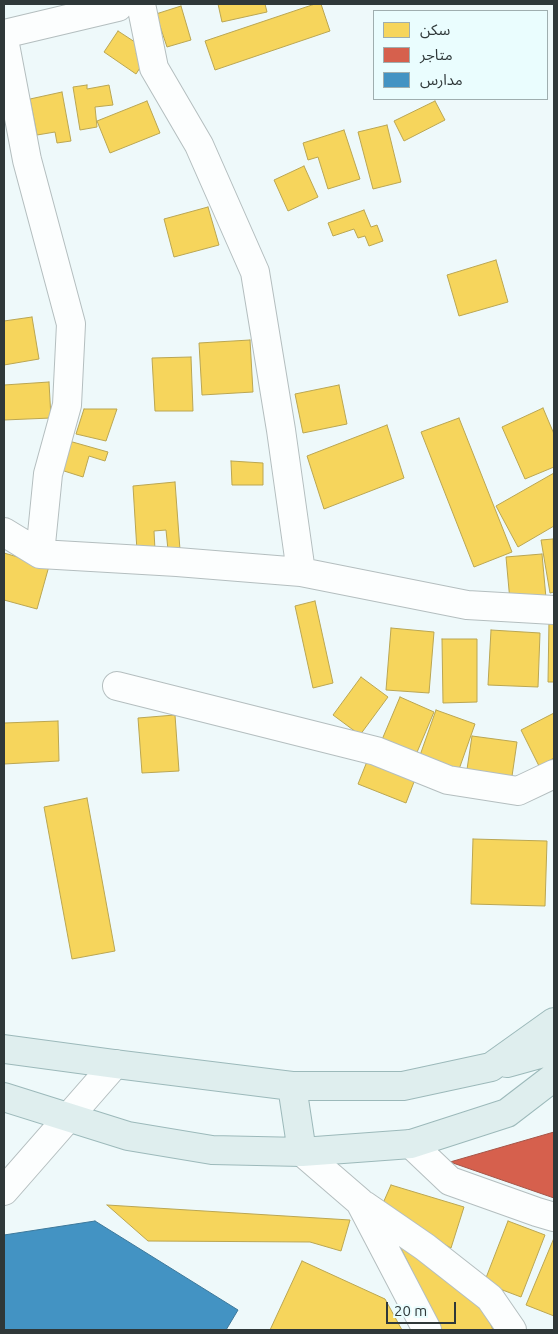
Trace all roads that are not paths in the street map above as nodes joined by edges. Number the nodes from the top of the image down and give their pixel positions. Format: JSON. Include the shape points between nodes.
{"nodes":[{"id":1,"x":120,"y":4,"type":"edge"},
{"id":2,"x":141,"y":4,"type":"edge"},
{"id":3,"x":4,"y":34,"type":"edge"},
{"id":4,"x":4,"y":39,"type":"edge"},
{"id":5,"x":4,"y":532,"type":"edge"},
{"id":6,"x":40,"y":554,"type":"junction"},
{"id":7,"x":302,"y":572,"type":"junction"},
{"id":8,"x":554,"y":610,"type":"edge"},
{"id":9,"x":117,"y":686,"type":"dead end"},
{"id":10,"x":554,"y":774,"type":"edge"},
{"id":11,"x":554,"y":1022,"type":"edge"},
{"id":12,"x":4,"y":1049,"type":"edge"},
{"id":13,"x":554,"y":1050,"type":"edge"},
{"id":14,"x":115,"y":1064,"type":"junction"},
{"id":15,"x":491,"y":1067,"type":"junction"},
{"id":16,"x":554,"y":1077,"type":"edge"},
{"id":17,"x":292,"y":1086,"type":"junction"},
{"id":18,"x":4,"y":1097,"type":"edge"},
{"id":19,"x":554,"y":1099,"type":"edge"},
{"id":20,"x":507,"y":1113,"type":"junction"},
{"id":21,"x":68,"y":1117,"type":"junction"},
{"id":22,"x":411,"y":1144,"type":"junction"},
{"id":23,"x":302,"y":1152,"type":"junction"},
{"id":24,"x":4,"y":1191,"type":"edge"},
{"id":25,"x":360,"y":1202,"type":"junction"},
{"id":26,"x":554,"y":1216,"type":"edge"},
{"id":27,"x":428,"y":1330,"type":"edge"},
{"id":28,"x":512,"y":1330,"type":"edge"}],
"edges":[{"from":1,"to":3,"type":"street"},
{"from":2,"to":7,"type":"street","via":[[154,68],[199,145],[255,272]]},
{"from":4,"to":6,"type":"street","via":[[27,160],[71,324],[66,404],[48,474]]},
{"from":5,"to":6,"type":"street"},
{"from":6,"to":7,"type":"street"},
{"from":7,"to":8,"type":"street","via":[[467,605]]},
{"from":9,"to":10,"type":"street","via":[[376,751],[448,780],[518,791]]},
{"from":11,"to":15,"type":"main road"},
{"from":12,"to":14,"type":"main road"},
{"from":13,"to":15,"type":"main road"},
{"from":14,"to":17,"type":"main road"},
{"from":14,"to":21,"type":"street"},
{"from":15,"to":17,"type":"main road","via":[[403,1086]]},
{"from":16,"to":20,"type":"main road"},
{"from":17,"to":23,"type":"main road"},
{"from":18,"to":21,"type":"main road"},
{"from":19,"to":20,"type":"main road"},
{"from":20,"to":22,"type":"main road"},
{"from":21,"to":23,"type":"main road","via":[[128,1136],[212,1150]]},
{"from":21,"to":24,"type":"street"},
{"from":22,"to":23,"type":"main road"},
{"from":22,"to":26,"type":"street","via":[[450,1181]]},
{"from":23,"to":25,"type":"street"},
{"from":25,"to":27,"type":"street"},
{"from":25,"to":28,"type":"street","via":[[490,1298]]}]}
